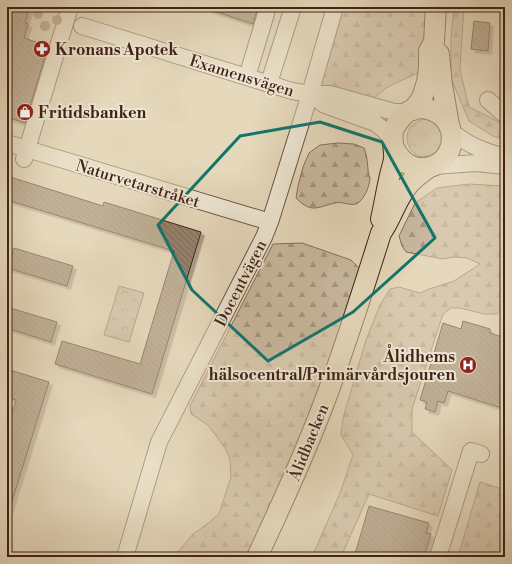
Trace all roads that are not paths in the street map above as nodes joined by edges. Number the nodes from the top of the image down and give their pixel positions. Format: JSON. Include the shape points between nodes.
{"nodes":[{"id":1,"x":70,"y":7,"type":"edge"},
{"id":2,"x":268,"y":7,"type":"edge"},
{"id":3,"x":293,"y":7,"type":"edge"},
{"id":4,"x":336,"y":7,"type":"edge"},
{"id":5,"x":436,"y":7,"type":"edge"},
{"id":6,"x":82,"y":26,"type":"dead end"},
{"id":7,"x":434,"y":42,"type":"junction"},
{"id":8,"x":247,"y":77,"type":"junction"},
{"id":9,"x":269,"y":83,"type":"junction"},
{"id":10,"x":310,"y":94,"type":"junction"},
{"id":11,"x":488,"y":100,"type":"dead end"},
{"id":12,"x":410,"y":111,"type":"junction"},
{"id":13,"x":505,"y":115,"type":"edge"},
{"id":14,"x":450,"y":128,"type":"junction"},
{"id":15,"x":7,"y":143,"type":"edge"},
{"id":16,"x":393,"y":144,"type":"junction"},
{"id":17,"x":25,"y":154,"type":"junction"},
{"id":18,"x":505,"y":158,"type":"edge"},
{"id":19,"x":505,"y":166,"type":"edge"},
{"id":20,"x":431,"y":167,"type":"junction"},
{"id":21,"x":270,"y":222,"type":"junction"},
{"id":22,"x":381,"y":234,"type":"junction"},
{"id":23,"x":482,"y":454,"type":"dead end"},
{"id":24,"x":125,"y":557,"type":"edge"},
{"id":25,"x":257,"y":557,"type":"edge"},
{"id":26,"x":438,"y":557,"type":"edge"}],
"edges":[{"from":1,"to":17,"type":"street"},
{"from":2,"to":8,"type":"street"},
{"from":3,"to":9,"type":"street"},
{"from":4,"to":10,"type":"street","name":"Docentvägen"},
{"from":5,"to":7,"type":"main road","name":"Ålidbacken"},
{"from":6,"to":8,"type":"street","name":"Examensvägen"},
{"from":7,"to":12,"type":"main road","name":"Ålidbacken","via":[[429,51],[425,91]]},
{"from":7,"to":14,"type":"main road","name":"Ålidbacken","via":[[439,50]]},
{"from":8,"to":9,"type":"street","name":"Examensvägen"},
{"from":9,"to":10,"type":"street","name":"Examensvägen"},
{"from":10,"to":12,"type":"street","name":"Examensvägen","via":[[330,94],[394,112]]},
{"from":10,"to":16,"type":"street","name":"Examensvägen","via":[[325,105],[375,123],[384,130]]},
{"from":10,"to":21,"type":"street","name":"Docentvägen"},
{"from":11,"to":13,"type":"street"},
{"from":12,"to":14,"type":"main road","via":[[430,109],[439,113]]},
{"from":12,"to":16,"type":"main road","name":"Ålidbacken","via":[[396,124]]},
{"from":14,"to":18,"type":"street","via":[[463,141],[475,148]]},
{"from":14,"to":20,"type":"main road","name":"Ålidbacken","via":[[452,140],[449,151],[443,160]]},
{"from":15,"to":17,"type":"street","name":"Naturvetarstråket"},
{"from":16,"to":20,"type":"main road","via":[[397,154],[410,166]]},
{"from":16,"to":22,"type":"main road","name":"Ålidbacken","via":[[394,159],[379,226]]},
{"from":17,"to":21,"type":"street","name":"Naturvetarstråket"},
{"from":19,"to":20,"type":"street","via":[[476,163]]},
{"from":20,"to":22,"type":"main road","name":"Ålidbacken","via":[[415,178],[404,190]]},
{"from":21,"to":24,"type":"street","name":"Docentvägen","via":[[159,442]]},
{"from":22,"to":25,"type":"main road","name":"Ålidbacken","via":[[324,403],[290,487]]},
{"from":23,"to":26,"type":"street","via":[[470,451]]}]}
